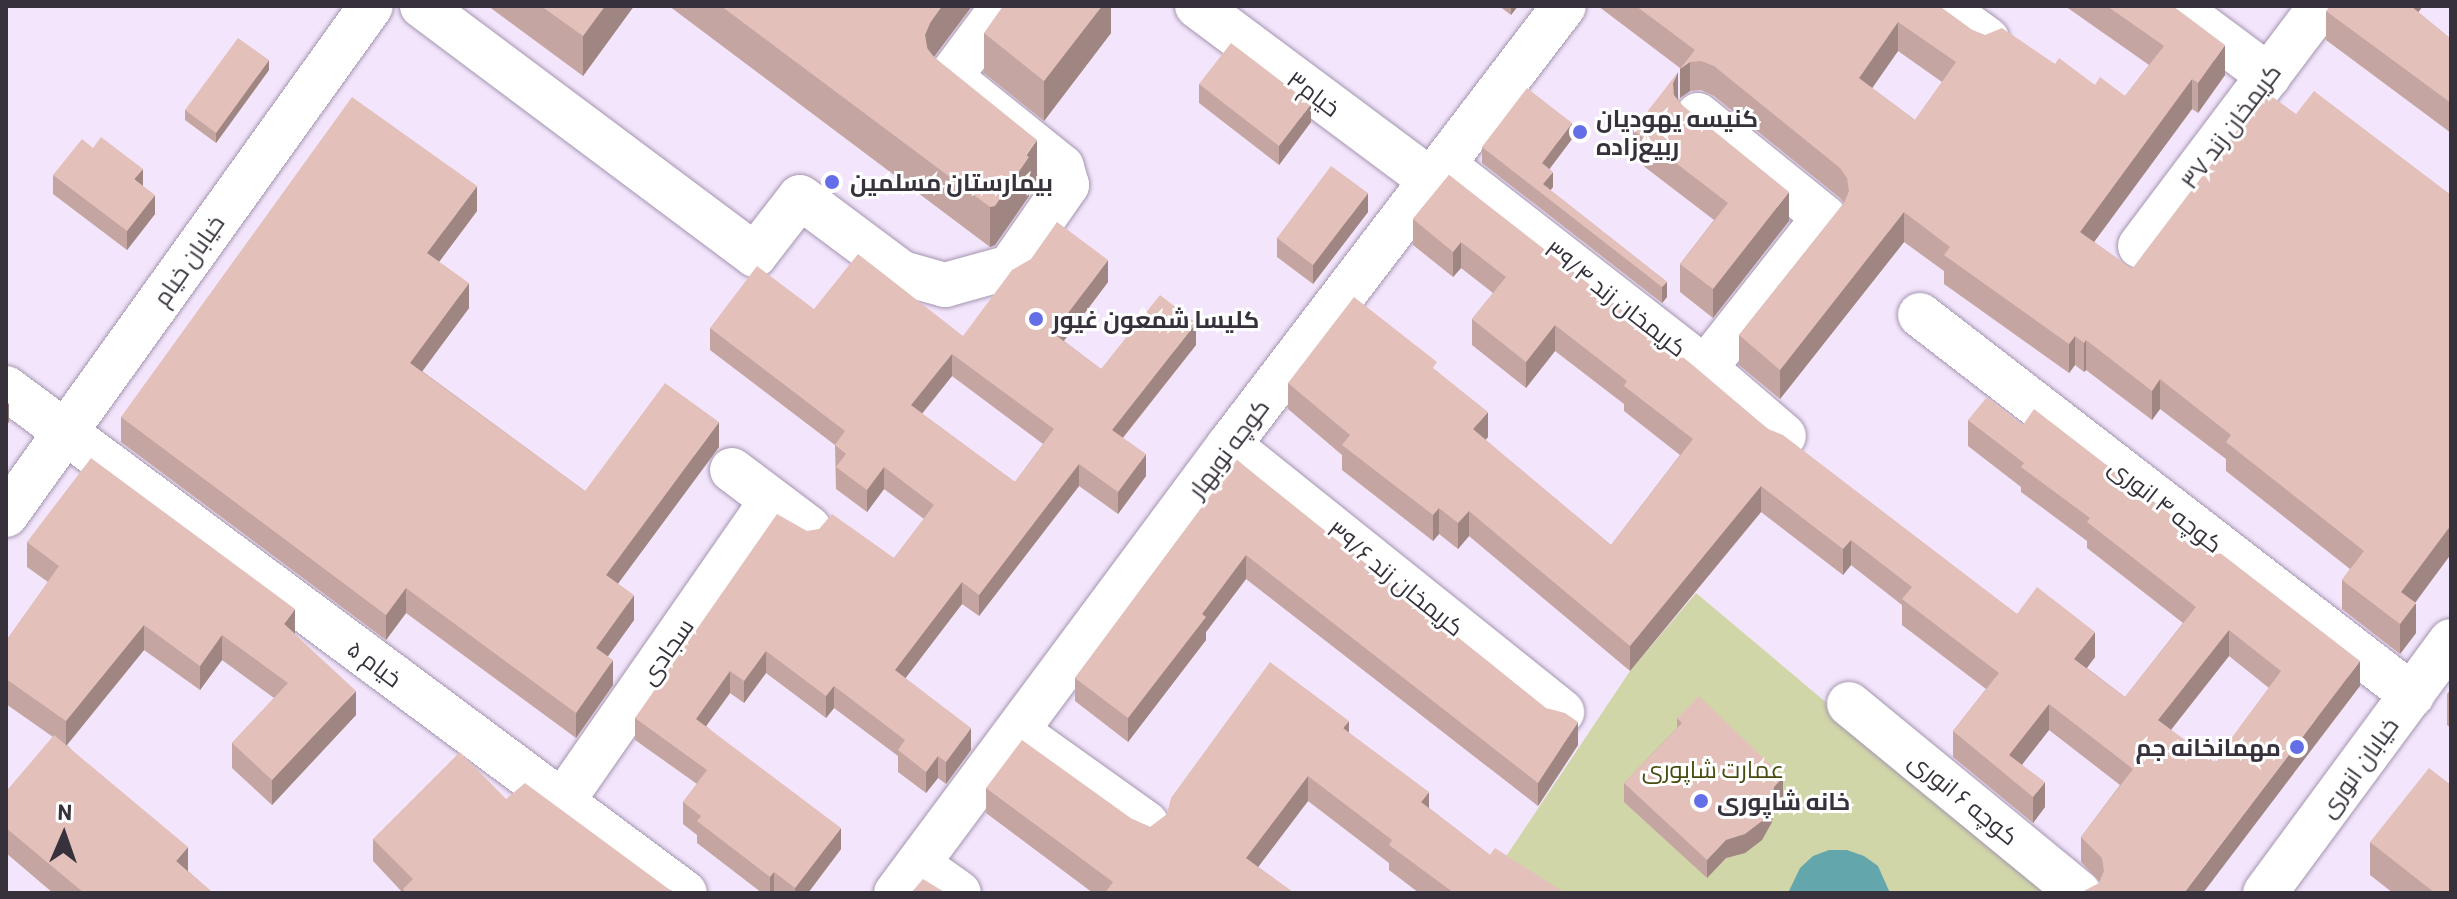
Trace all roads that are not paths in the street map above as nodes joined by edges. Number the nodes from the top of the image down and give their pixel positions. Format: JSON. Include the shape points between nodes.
{"nodes":[{"id":1,"x":371,"y":6,"type":"edge"},
{"id":2,"x":422,"y":6,"type":"edge"},
{"id":3,"x":1003,"y":6,"type":"edge"},
{"id":4,"x":1197,"y":6,"type":"edge"},
{"id":5,"x":1564,"y":6,"type":"edge"},
{"id":6,"x":1941,"y":6,"type":"edge"},
{"id":7,"x":2321,"y":6,"type":"edge"},
{"id":8,"x":2187,"y":15,"type":"edge"},
{"id":9,"x":1987,"y":39,"type":"edge"},
{"id":10,"x":2269,"y":76,"type":"junction"},
{"id":11,"x":1698,"y":115,"type":"edge"},
{"id":12,"x":1438,"y":173,"type":"junction"},
{"id":13,"x":2140,"y":246,"type":"dead end"},
{"id":14,"x":1920,"y":315,"type":"dead end"},
{"id":15,"x":1705,"y":368,"type":"junction"},
{"id":16,"x":6,"y":388,"type":"edge"},
{"id":17,"x":65,"y":433,"type":"junction"},
{"id":18,"x":1784,"y":436,"type":"edge"},
{"id":19,"x":1229,"y":445,"type":"junction"},
{"id":20,"x":732,"y":470,"type":"dead end"},
{"id":21,"x":771,"y":501,"type":"junction"},
{"id":22,"x":6,"y":515,"type":"edge"},
{"id":23,"x":809,"y":528,"type":"edge"},
{"id":24,"x":2451,"y":641,"type":"edge"},
{"id":25,"x":2412,"y":695,"type":"junction"},
{"id":26,"x":1849,"y":704,"type":"dead end"},
{"id":27,"x":1562,"y":712,"type":"edge"},
{"id":28,"x":1018,"y":732,"type":"junction"},
{"id":29,"x":562,"y":802,"type":"junction"},
{"id":30,"x":1147,"y":824,"type":"edge"},
{"id":31,"x":907,"y":878,"type":"edge"},
{"id":32,"x":685,"y":893,"type":"edge"},
{"id":33,"x":959,"y":893,"type":"edge"},
{"id":34,"x":2079,"y":893,"type":"edge"},
{"id":35,"x":2265,"y":893,"type":"edge"}],
"edges":[{"from":1,"to":17,"type":"street","name":"خیابان خیام"},
{"from":2,"to":3,"type":"street","via":[[755,255],[800,197],[902,273],[945,285],[1010,267],[1067,185],[1062,167],[950,77]]},
{"from":4,"to":12,"type":"street","name":"خیام۳"},
{"from":5,"to":12,"type":"street","name":"کوچه نوبهار"},
{"from":6,"to":9,"type":"street"},
{"from":7,"to":10,"type":"street","name":"کریمخان زند ۳۷"},
{"from":8,"to":10,"type":"street"},
{"from":10,"to":13,"type":"street","name":"کریمخان زند ۳۷"},
{"from":11,"to":15,"type":"street","via":[[1824,217]]},
{"from":12,"to":15,"type":"street","name":"کریمخان زند ۳۹/۴"},
{"from":12,"to":19,"type":"street","name":"کوچه نوبهار"},
{"from":14,"to":25,"type":"street","name":"کوچه ۴ انوری"},
{"from":15,"to":18,"type":"street","name":"کریمخان زند ۳۹/۴"},
{"from":16,"to":17,"type":"street","name":"۵ خیام"},
{"from":17,"to":22,"type":"street","name":"خیابان خیام"},
{"from":17,"to":29,"type":"street","name":"۵ خیام"},
{"from":19,"to":27,"type":"street","name":"کریمخان زند ۳۹/۶"},
{"from":19,"to":28,"type":"street","name":"کوچه نوبهار"},
{"from":20,"to":21,"type":"street"},
{"from":21,"to":23,"type":"street"},
{"from":21,"to":29,"type":"street","name":"سجادی"},
{"from":24,"to":25,"type":"street","name":"خیابان انوری"},
{"from":25,"to":35,"type":"street","name":"خیابان انوری"},
{"from":26,"to":34,"type":"street","name":"کوچه ۶ انوری"},
{"from":28,"to":30,"type":"street"},
{"from":28,"to":31,"type":"street","name":"کوچه نوبهار"},
{"from":29,"to":32,"type":"street","name":"۵ خیام"},
{"from":31,"to":33,"type":"street"}]}
